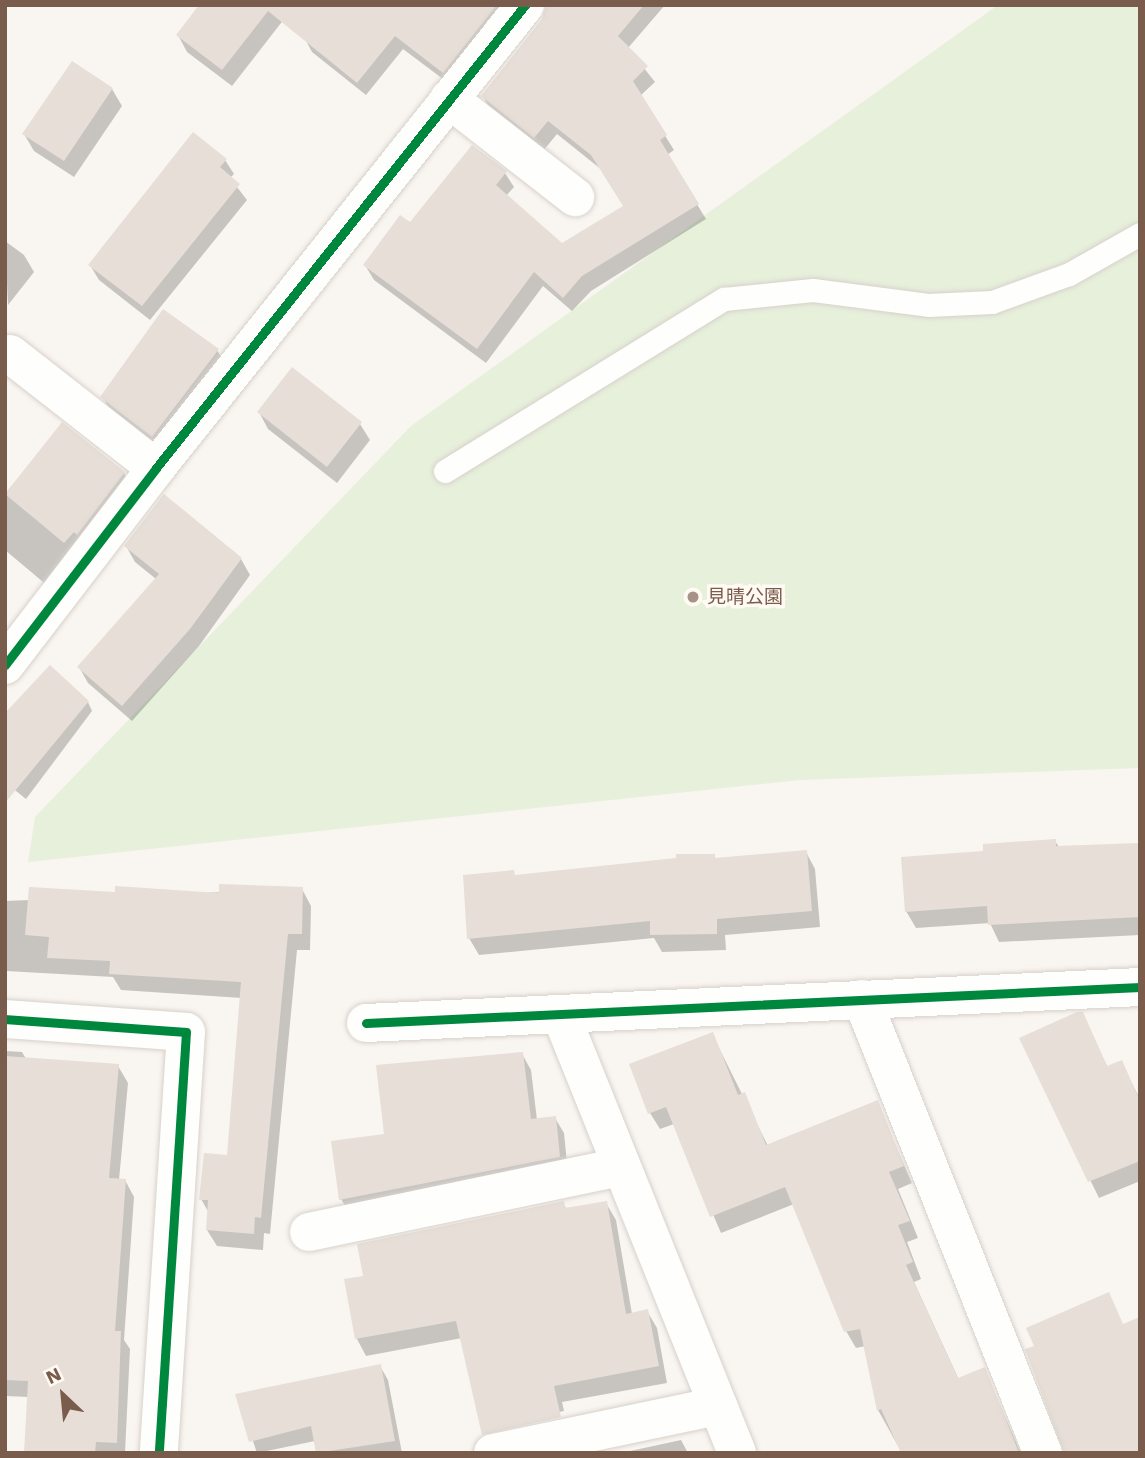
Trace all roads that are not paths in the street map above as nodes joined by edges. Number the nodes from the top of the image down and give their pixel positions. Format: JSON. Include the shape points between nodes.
{"nodes":[{"id":1,"x":525,"y":5,"type":"edge"},
{"id":2,"x":449,"y":99,"type":"junction"},
{"id":3,"x":575,"y":197,"type":"dead end"},
{"id":4,"x":1140,"y":234,"type":"edge"},
{"id":5,"x":10,"y":354,"type":"dead end"},
{"id":6,"x":156,"y":468,"type":"junction"},
{"id":7,"x":445,"y":471,"type":"dead end"},
{"id":8,"x":5,"y":665,"type":"edge"},
{"id":9,"x":1140,"y":988,"type":"edge"},
{"id":10,"x":862,"y":999,"type":"junction"},
{"id":11,"x":561,"y":1015,"type":"junction"},
{"id":12,"x":5,"y":1019,"type":"edge"},
{"id":13,"x":366,"y":1023,"type":"dead end"},
{"id":14,"x":621,"y":1167,"type":"junction"},
{"id":15,"x":309,"y":1232,"type":"dead end"},
{"id":16,"x":718,"y":1406,"type":"junction"},
{"id":17,"x":159,"y":1453,"type":"edge"},
{"id":18,"x":493,"y":1453,"type":"edge"},
{"id":19,"x":737,"y":1453,"type":"edge"},
{"id":20,"x":1043,"y":1453,"type":"edge"}],
"edges":[{"from":1,"to":2,"type":"street"},
{"from":2,"to":3,"type":"street"},
{"from":2,"to":6,"type":"street"},
{"from":4,"to":7,"type":"lane","via":[[1069,274],[992,302],[928,305],[813,290],[724,299]]},
{"from":5,"to":6,"type":"street"},
{"from":6,"to":8,"type":"street"},
{"from":9,"to":10,"type":"street"},
{"from":10,"to":11,"type":"street"},
{"from":10,"to":20,"type":"street"},
{"from":11,"to":13,"type":"street"},
{"from":11,"to":14,"type":"street"},
{"from":12,"to":17,"type":"street","via":[[186,1032]]},
{"from":14,"to":15,"type":"street"},
{"from":14,"to":16,"type":"street"},
{"from":16,"to":18,"type":"street"},
{"from":16,"to":19,"type":"street"}]}
